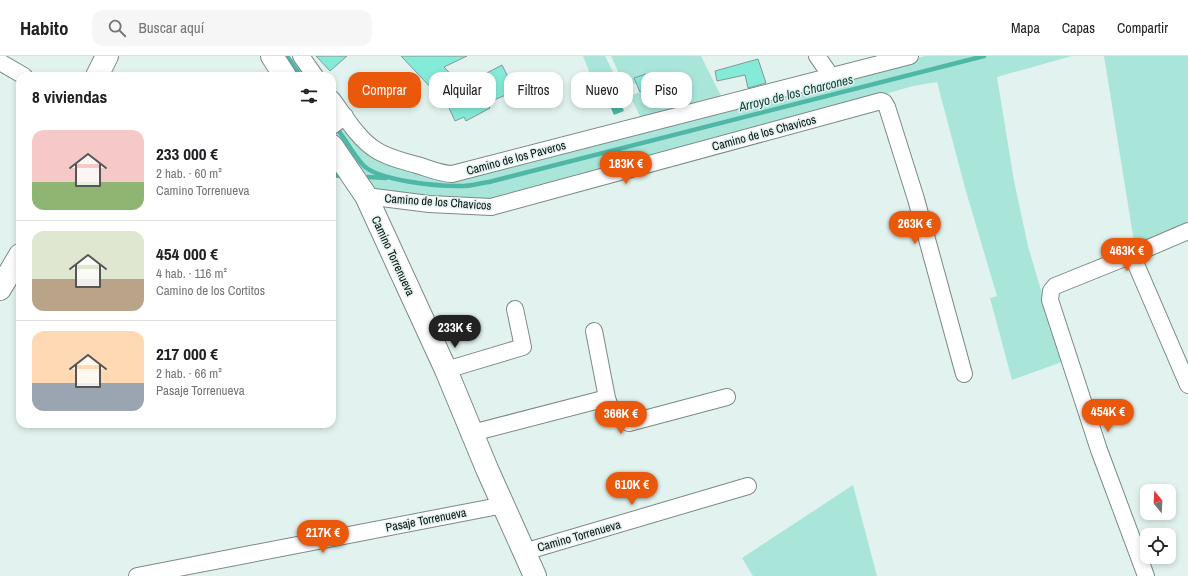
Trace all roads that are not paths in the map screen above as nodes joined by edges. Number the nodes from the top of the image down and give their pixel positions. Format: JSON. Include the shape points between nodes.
{"nodes":[{"id":1,"x":107,"y":56,"type":"edge"},
{"id":2,"x":272,"y":56,"type":"edge"},
{"id":3,"x":301,"y":56,"type":"edge"},
{"id":4,"x":817,"y":56,"type":"edge"},
{"id":5,"x":903,"y":57,"type":"edge"},
{"id":6,"x":0,"y":62,"type":"edge"},
{"id":7,"x":17,"y":72,"type":"edge"},
{"id":8,"x":99,"y":72,"type":"edge"},
{"id":9,"x":282,"y":72,"type":"edge"},
{"id":10,"x":312,"y":72,"type":"edge"},
{"id":11,"x":831,"y":76,"type":"junction"},
{"id":12,"x":339,"y":121,"type":"edge"},
{"id":13,"x":336,"y":152,"type":"edge"},
{"id":14,"x":366,"y":196,"type":"junction"},
{"id":15,"x":1188,"y":231,"type":"edge"},
{"id":16,"x":1132,"y":255,"type":"junction"},
{"id":17,"x":16,"y":262,"type":"edge"},
{"id":18,"x":0,"y":289,"type":"edge"},
{"id":19,"x":515,"y":308,"type":"dead end"},
{"id":20,"x":594,"y":332,"type":"dead end"},
{"id":21,"x":446,"y":370,"type":"junction"},
{"id":22,"x":964,"y":374,"type":"dead end"},
{"id":23,"x":1188,"y":385,"type":"edge"},
{"id":24,"x":727,"y":397,"type":"dead end"},
{"id":25,"x":606,"y":398,"type":"junction"},
{"id":26,"x":472,"y":433,"type":"junction"},
{"id":27,"x":748,"y":486,"type":"dead end"},
{"id":28,"x":504,"y":505,"type":"junction"},
{"id":29,"x":524,"y":552,"type":"junction"},
{"id":30,"x":136,"y":576,"type":"edge"},
{"id":31,"x":535,"y":576,"type":"edge"},
{"id":32,"x":1146,"y":576,"type":"edge"}],
"edges":[{"from":1,"to":8,"type":"street"},
{"from":2,"to":9,"type":"street"},
{"from":3,"to":10,"type":"street"},
{"from":4,"to":11,"type":"street"},
{"from":5,"to":11,"type":"street","name":"Camino de los Paveros"},
{"from":6,"to":7,"type":"street"},
{"from":11,"to":12,"type":"street","name":"Camino de los Paveros","via":[[452,174],[419,166],[376,150]]},
{"from":13,"to":14,"type":"street","name":"Camino Torrenueva"},
{"from":14,"to":21,"type":"street","name":"Camino Torrenueva"},
{"from":14,"to":22,"type":"street","name":"Camino de los Chavicos","via":[[429,204],[491,207],[881,101],[887,107],[916,199]]},
{"from":15,"to":16,"type":"street"},
{"from":16,"to":23,"type":"street"},
{"from":16,"to":32,"type":"street","via":[[1055,286],[1051,291],[1050,300],[1099,450]]},
{"from":17,"to":18,"type":"street"},
{"from":19,"to":21,"type":"street","via":[[523,347]]},
{"from":20,"to":25,"type":"street"},
{"from":21,"to":26,"type":"street","name":"Camino Torrenueva"},
{"from":24,"to":25,"type":"street","via":[[629,423],[618,418]]},
{"from":25,"to":26,"type":"street"},
{"from":26,"to":28,"type":"street","name":"Camino Torrenueva"},
{"from":27,"to":29,"type":"street","name":"Camino Torrenueva"},
{"from":28,"to":29,"type":"street","name":"Camino Torrenueva"},
{"from":28,"to":30,"type":"street","name":"Pasaje Torrenueva"},
{"from":29,"to":31,"type":"street","name":"Camino Torrenueva"}]}
